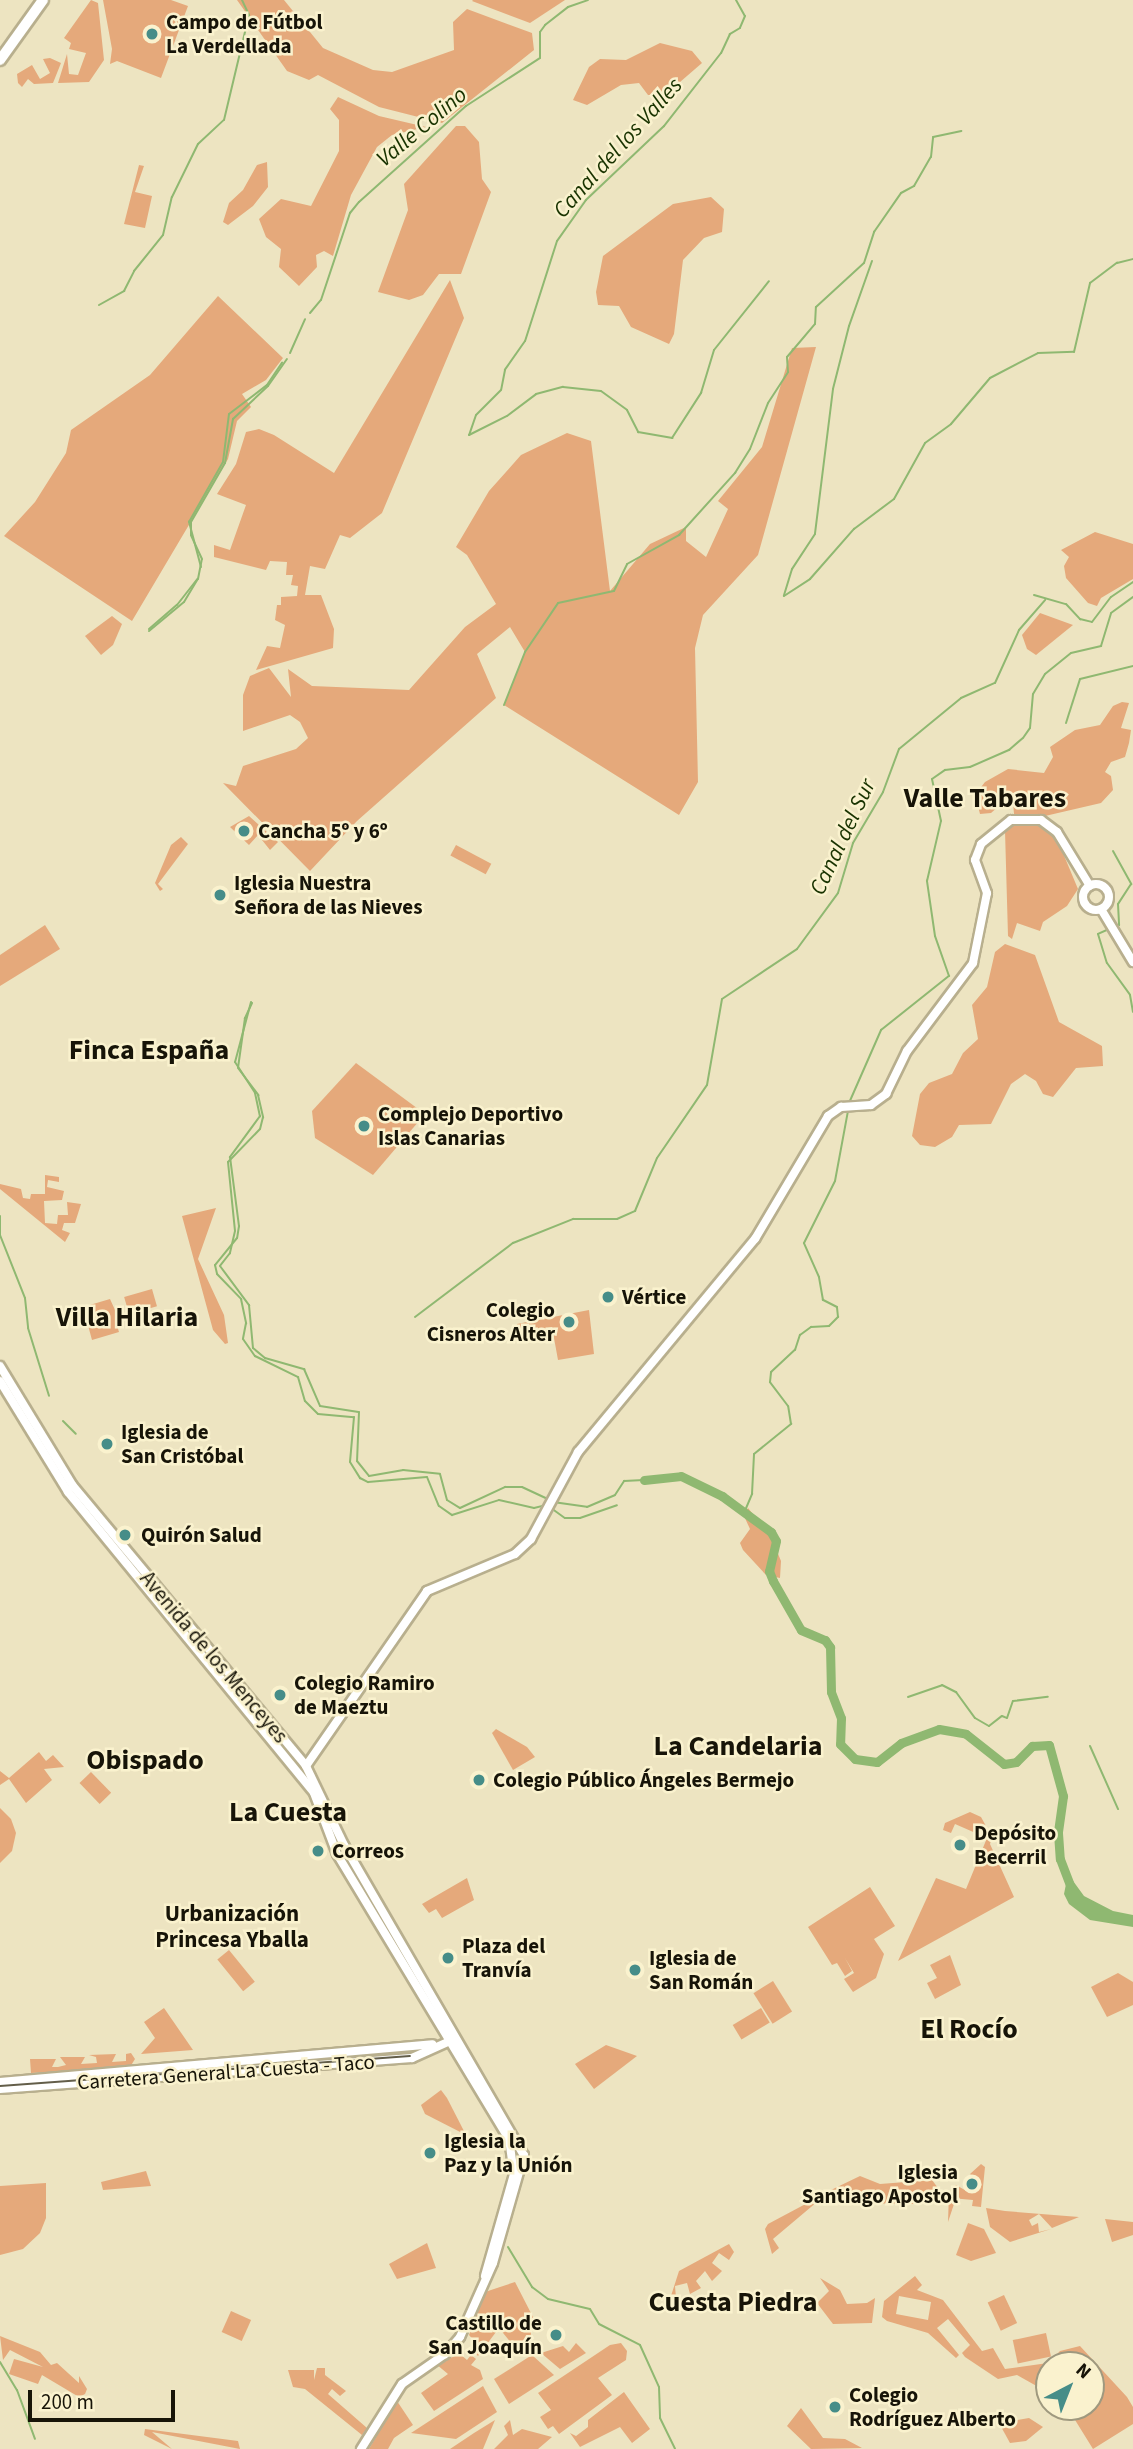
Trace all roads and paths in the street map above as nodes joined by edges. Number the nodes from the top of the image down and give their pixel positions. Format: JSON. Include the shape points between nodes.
{"nodes":[{"id":1,"x":43,"y":0,"type":"edge"},
{"id":2,"x":0,"y":60,"type":"edge"},
{"id":3,"x":1090,"y":886,"type":"junction"},
{"id":4,"x":1101,"y":909,"type":"junction"},
{"id":5,"x":1133,"y":962,"type":"edge"},
{"id":6,"x":0,"y":1366,"type":"edge"},
{"id":7,"x":0,"y":1381,"type":"edge"},
{"id":8,"x":19,"y":1406,"type":"junction"},
{"id":9,"x":303,"y":1769,"type":"junction"},
{"id":10,"x":342,"y":1850,"type":"junction"},
{"id":11,"x":455,"y":2032,"type":"junction"},
{"id":12,"x":446,"y":2037,"type":"junction"},
{"id":13,"x":418,"y":2052,"type":"junction"},
{"id":14,"x":0,"y":2082,"type":"edge"},
{"id":15,"x":0,"y":2089,"type":"edge"},
{"id":16,"x":517,"y":2154,"type":"junction"},
{"id":17,"x":361,"y":2449,"type":"edge"}],
"edges":[{"from":1,"to":2,"type":"main road"},
{"from":3,"to":4,"type":"main road","via":[[1085,903]]},
{"from":3,"to":4,"type":"main road","via":[[1100,885],[1107,891],[1109,900]]},
{"from":3,"to":9,"type":"main road","via":[[1054,828],[1033,818],[1011,820],[974,855],[987,893],[973,963],[908,1051],[886,1094],[871,1105],[841,1107],[828,1116],[755,1239],[586,1443],[558,1483],[531,1539],[515,1554],[427,1591]]},
{"from":4,"to":5,"type":"main road"},
{"from":6,"to":8,"type":"main road","name":"Avenida de los Menceyes"},
{"from":7,"to":8,"type":"main road","name":"Avenida de los Menceyes"},
{"from":8,"to":9,"type":"main road","name":"Avenida de los Menceyes","via":[[57,1476]]},
{"from":9,"to":10,"type":"main road","name":"Avenida de los Menceyes"},
{"from":10,"to":11,"type":"main road","name":"Avenida de los Menceyes"},
{"from":10,"to":12,"type":"main road","name":"Avenida de los Menceyes"},
{"from":11,"to":12,"type":"main road","name":"Carretera General La Cuesta - Taco"},
{"from":11,"to":16,"type":"main road","name":"Avenida de los Menceyes"},
{"from":12,"to":13,"type":"main road","name":"Carretera General La Cuesta - Taco"},
{"from":12,"to":16,"type":"main road","name":"Avenida de los Menceyes"},
{"from":13,"to":14,"type":"main road","name":"Carretera General La Cuesta - Taco"},
{"from":13,"to":15,"type":"main road","name":"Carretera General La Cuesta - Taco"},
{"from":16,"to":17,"type":"main road","via":[[485,2276],[463,2330],[451,2349],[402,2384]]}]}
